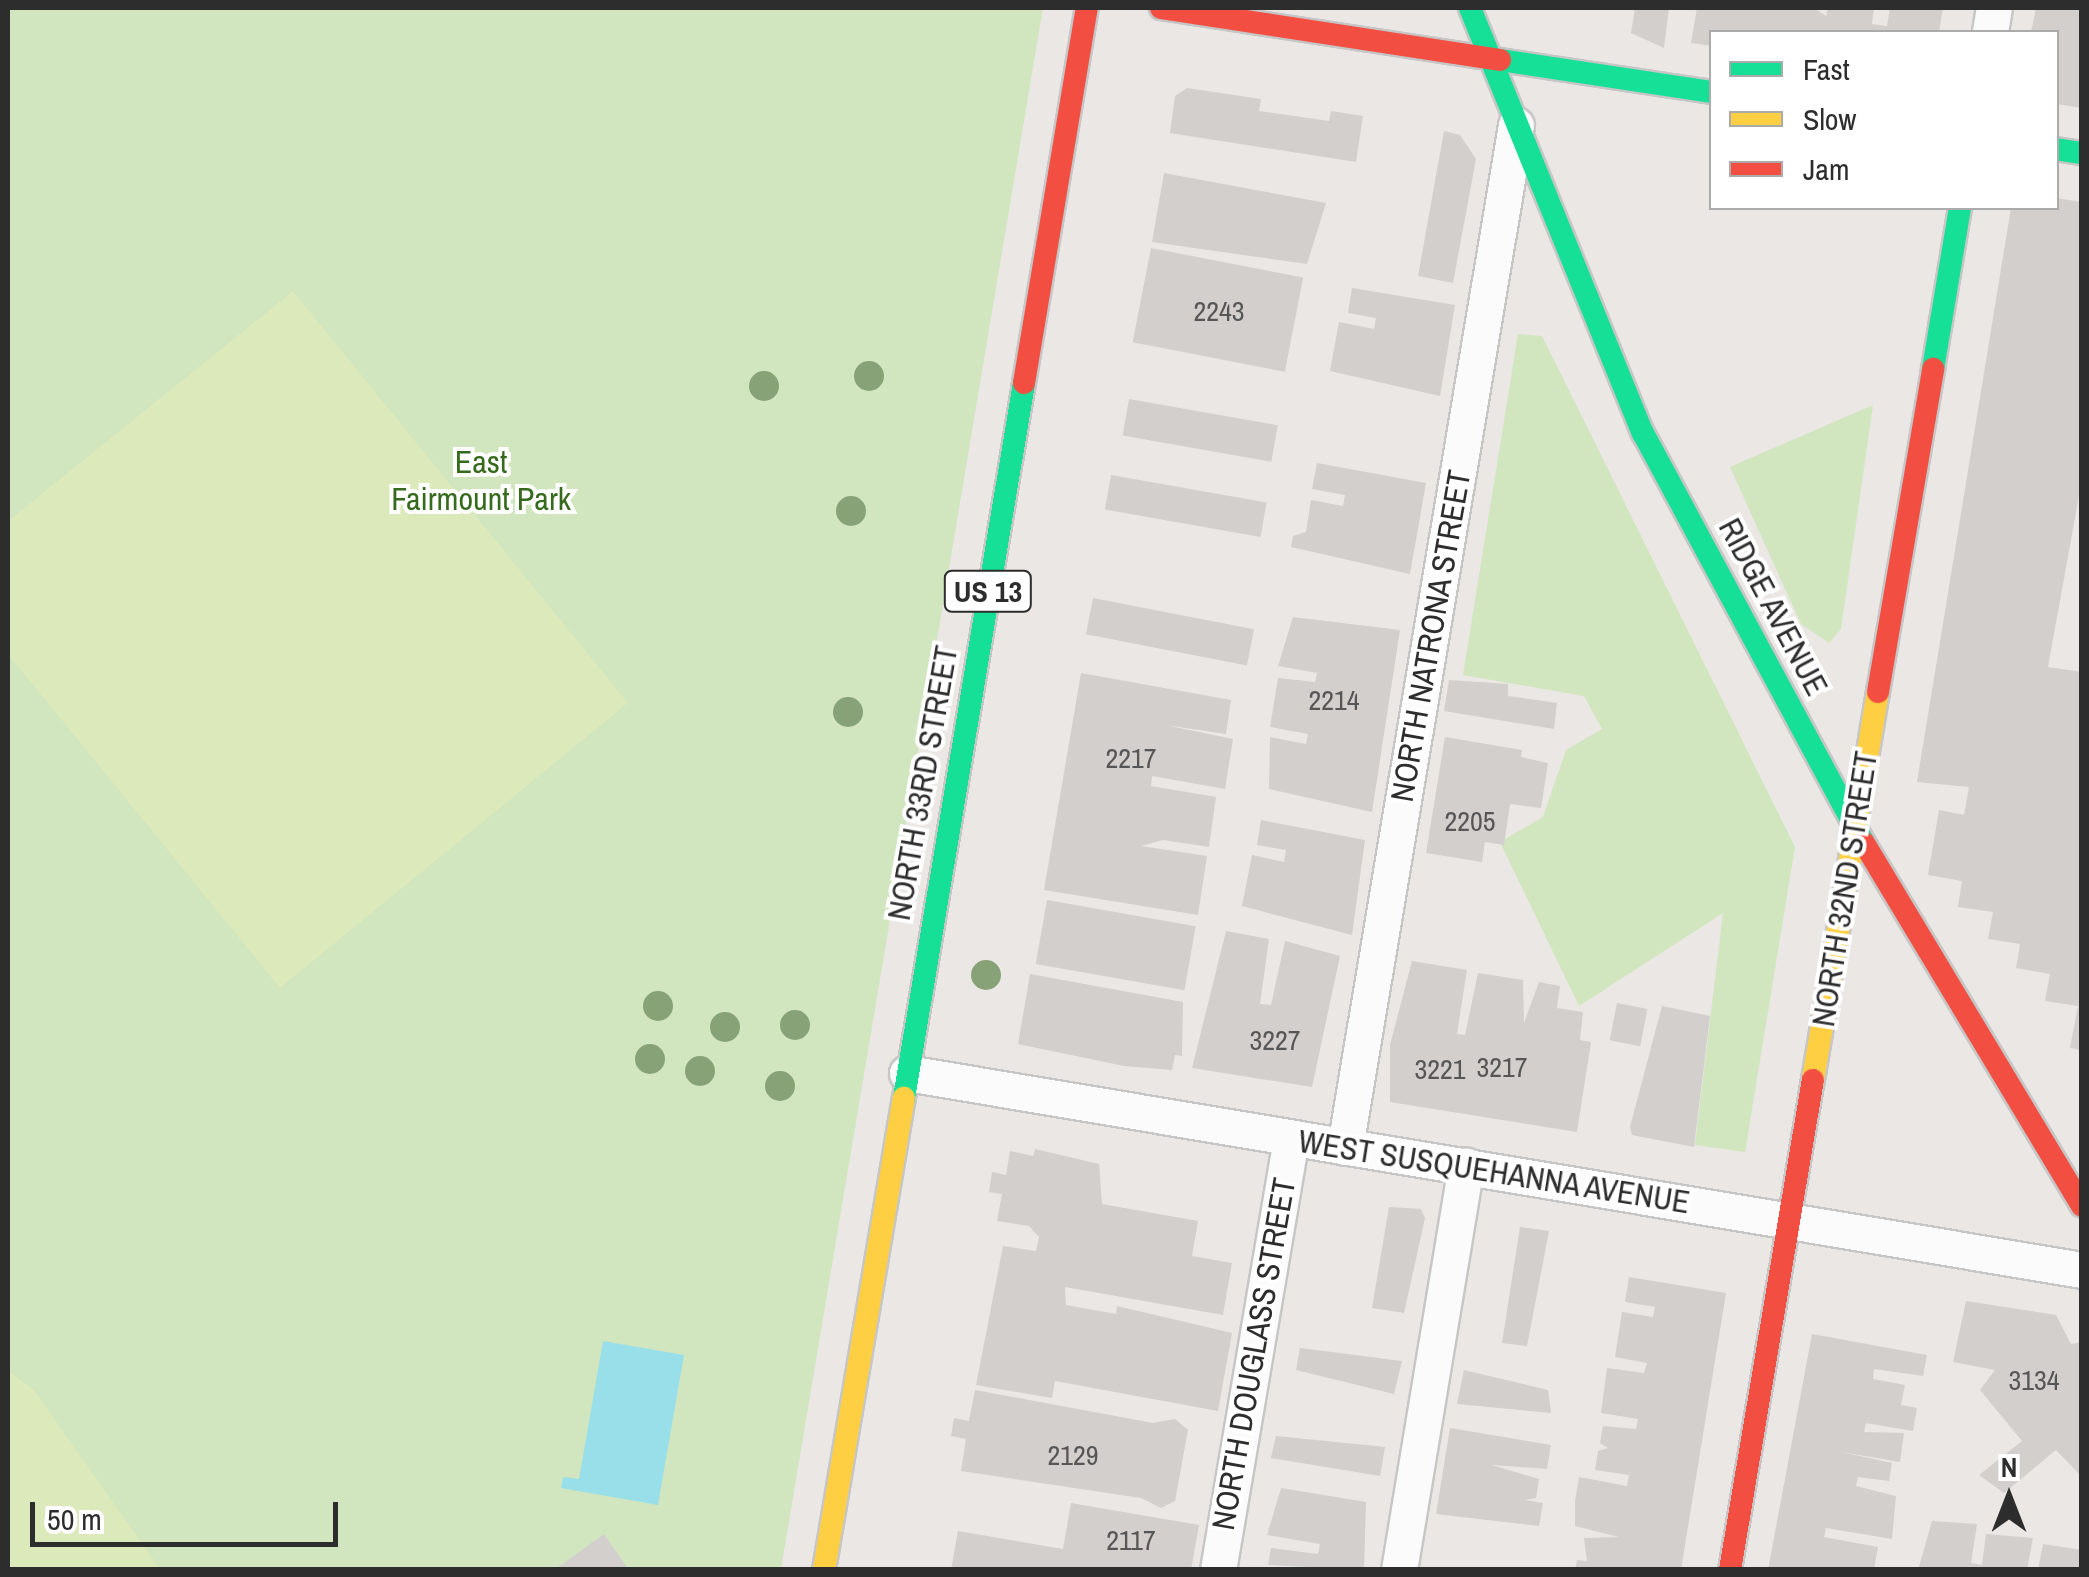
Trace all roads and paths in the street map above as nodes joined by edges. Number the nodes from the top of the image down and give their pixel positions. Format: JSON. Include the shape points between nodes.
{"nodes":[{"id":1,"x":1087,"y":8,"type":"edge"},
{"id":2,"x":1161,"y":8,"type":"edge"},
{"id":3,"x":1470,"y":8,"type":"edge"},
{"id":4,"x":1489,"y":58,"type":"junction"},
{"id":5,"x":1709,"y":92,"type":"edge"},
{"id":6,"x":1516,"y":124,"type":"junction"},
{"id":7,"x":1960,"y":210,"type":"edge"},
{"id":8,"x":1855,"y":828,"type":"junction"},
{"id":9,"x":907,"y":1073,"type":"junction"},
{"id":10,"x":1291,"y":1138,"type":"junction"},
{"id":11,"x":1345,"y":1147,"type":"junction"},
{"id":12,"x":1466,"y":1166,"type":"junction"},
{"id":13,"x":2082,"y":1206,"type":"edge"},
{"id":14,"x":1786,"y":1220,"type":"junction"},
{"id":15,"x":2082,"y":1270,"type":"edge"},
{"id":16,"x":824,"y":1570,"type":"edge"},
{"id":17,"x":1218,"y":1570,"type":"edge"},
{"id":18,"x":1399,"y":1570,"type":"edge"},
{"id":19,"x":1730,"y":1570,"type":"edge"}],
"edges":[{"from":1,"to":9,"type":"street","name":"NORTH 33RD STREET","number":"US 13"},
{"from":2,"to":4,"type":"street"},
{"from":3,"to":4,"type":"street","name":"RIDGE AVENUE"},
{"from":4,"to":5,"type":"street"},
{"from":4,"to":6,"type":"street","name":"RIDGE AVENUE"},
{"from":6,"to":8,"type":"street","name":"RIDGE AVENUE","via":[[1643,433]]},
{"from":6,"to":11,"type":"street","name":"NORTH NATRONA STREET"},
{"from":7,"to":8,"type":"street","name":"NORTH 32ND STREET"},
{"from":8,"to":13,"type":"street","name":"RIDGE AVENUE"},
{"from":8,"to":14,"type":"street","name":"NORTH 32ND STREET"},
{"from":9,"to":10,"type":"street","name":"WEST SUSQUEHANNA AVENUE"},
{"from":9,"to":16,"type":"street","name":"NORTH 33RD STREET","number":"US 13"},
{"from":10,"to":11,"type":"street","name":"WEST SUSQUEHANNA AVENUE"},
{"from":10,"to":17,"type":"street","name":"NORTH DOUGLASS STREET"},
{"from":11,"to":12,"type":"street","name":"WEST SUSQUEHANNA AVENUE"},
{"from":12,"to":14,"type":"street","name":"WEST SUSQUEHANNA AVENUE"},
{"from":12,"to":18,"type":"street"},
{"from":14,"to":15,"type":"street","name":"WEST SUSQUEHANNA AVENUE"},
{"from":14,"to":19,"type":"street","name":"NORTH 32ND STREET"}]}
